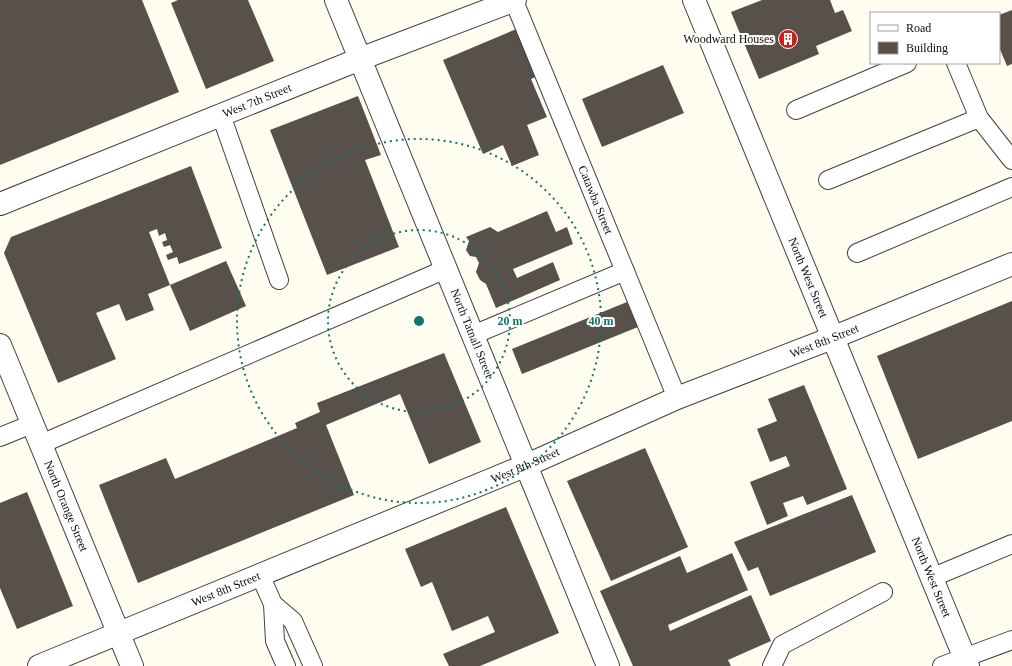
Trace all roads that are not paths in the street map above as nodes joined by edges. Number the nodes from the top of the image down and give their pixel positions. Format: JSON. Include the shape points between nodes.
{"nodes":[{"id":1,"x":336,"y":0,"type":"edge"},
{"id":2,"x":515,"y":0,"type":"edge"},
{"id":3,"x":694,"y":0,"type":"edge"},
{"id":4,"x":360,"y":59,"type":"junction"},
{"id":5,"x":905,"y":64,"type":"edge"},
{"id":6,"x":956,"y":64,"type":"edge"},
{"id":7,"x":796,"y":110,"type":"dead end"},
{"id":8,"x":221,"y":115,"type":"junction"},
{"id":9,"x":979,"y":118,"type":"junction"},
{"id":10,"x":1012,"y":160,"type":"edge"},
{"id":11,"x":828,"y":180,"type":"dead end"},
{"id":12,"x":1012,"y":187,"type":"edge"},
{"id":13,"x":0,"y":204,"type":"edge"},
{"id":14,"x":857,"y":252,"type":"dead end"},
{"id":15,"x":1012,"y":264,"type":"edge"},
{"id":16,"x":446,"y":269,"type":"junction"},
{"id":17,"x":624,"y":270,"type":"junction"},
{"id":18,"x":279,"y":280,"type":"dead end"},
{"id":19,"x":473,"y":335,"type":"junction"},
{"id":20,"x":832,"y":338,"type":"junction"},
{"id":21,"x":0,"y":345,"type":"edge"},
{"id":22,"x":677,"y":398,"type":"junction"},
{"id":23,"x":32,"y":424,"type":"junction"},
{"id":24,"x":0,"y":437,"type":"edge"},
{"id":25,"x":41,"y":444,"type":"junction"},
{"id":26,"x":527,"y":465,"type":"junction"},
{"id":27,"x":1012,"y":544,"type":"edge"},
{"id":28,"x":260,"y":576,"type":"junction"},
{"id":29,"x":931,"y":578,"type":"junction"},
{"id":30,"x":883,"y":592,"type":"dead end"},
{"id":31,"x":273,"y":604,"type":"junction"},
{"id":32,"x":119,"y":634,"type":"junction"},
{"id":33,"x":1012,"y":640,"type":"edge"},
{"id":34,"x":966,"y":662,"type":"edge"},
{"id":35,"x":39,"y":666,"type":"edge"},
{"id":36,"x":132,"y":666,"type":"edge"},
{"id":37,"x":286,"y":666,"type":"edge"},
{"id":38,"x":313,"y":666,"type":"edge"},
{"id":39,"x":608,"y":666,"type":"edge"},
{"id":40,"x":772,"y":666,"type":"edge"},
{"id":41,"x":942,"y":666,"type":"edge"}],
"edges":[{"from":1,"to":4,"type":"street","name":"North Tatnall Street"},
{"from":2,"to":4,"type":"street","name":"West 7th Street"},
{"from":2,"to":17,"type":"lane","name":"Catawba Street"},
{"from":3,"to":20,"type":"street","name":"North West Street"},
{"from":4,"to":8,"type":"street","name":"West 7th Street"},
{"from":4,"to":16,"type":"street","name":"North Tatnall Street"},
{"from":5,"to":7,"type":"lane"},
{"from":6,"to":9,"type":"lane"},
{"from":8,"to":13,"type":"street","name":"West 7th Street"},
{"from":8,"to":18,"type":"lane"},
{"from":9,"to":10,"type":"lane"},
{"from":9,"to":11,"type":"lane"},
{"from":12,"to":14,"type":"lane"},
{"from":15,"to":20,"type":"street","name":"West 8th Street"},
{"from":16,"to":19,"type":"street","name":"North Tatnall Street"},
{"from":16,"to":25,"type":"lane"},
{"from":17,"to":19,"type":"lane"},
{"from":17,"to":22,"type":"lane","name":"Catawba Street"},
{"from":19,"to":26,"type":"street","name":"North Tatnall Street"},
{"from":20,"to":22,"type":"street","name":"West 8th Street"},
{"from":20,"to":29,"type":"street","name":"North West Street"},
{"from":21,"to":23,"type":"street","name":"North Orange Street"},
{"from":22,"to":26,"type":"street","name":"West 8th Street"},
{"from":23,"to":24,"type":"lane"},
{"from":23,"to":25,"type":"street","name":"North Orange Street"},
{"from":25,"to":32,"type":"street","name":"North Orange Street"},
{"from":26,"to":28,"type":"street","name":"West 8th Street"},
{"from":26,"to":39,"type":"street","name":"North Tatnall Street"},
{"from":27,"to":29,"type":"lane"},
{"from":28,"to":31,"type":"lane"},
{"from":28,"to":32,"type":"street","name":"West 8th Street"},
{"from":29,"to":34,"type":"street","name":"North West Street"},
{"from":30,"to":40,"type":"lane","via":[[782,646]]},
{"from":31,"to":37,"type":"lane","via":[[275,640]]},
{"from":31,"to":38,"type":"lane","via":[[293,621]]},
{"from":32,"to":35,"type":"street","name":"West 8th Street"},
{"from":32,"to":36,"type":"street","name":"North Orange Street"},
{"from":33,"to":34,"type":"lane"},
{"from":34,"to":41,"type":"lane"}]}
